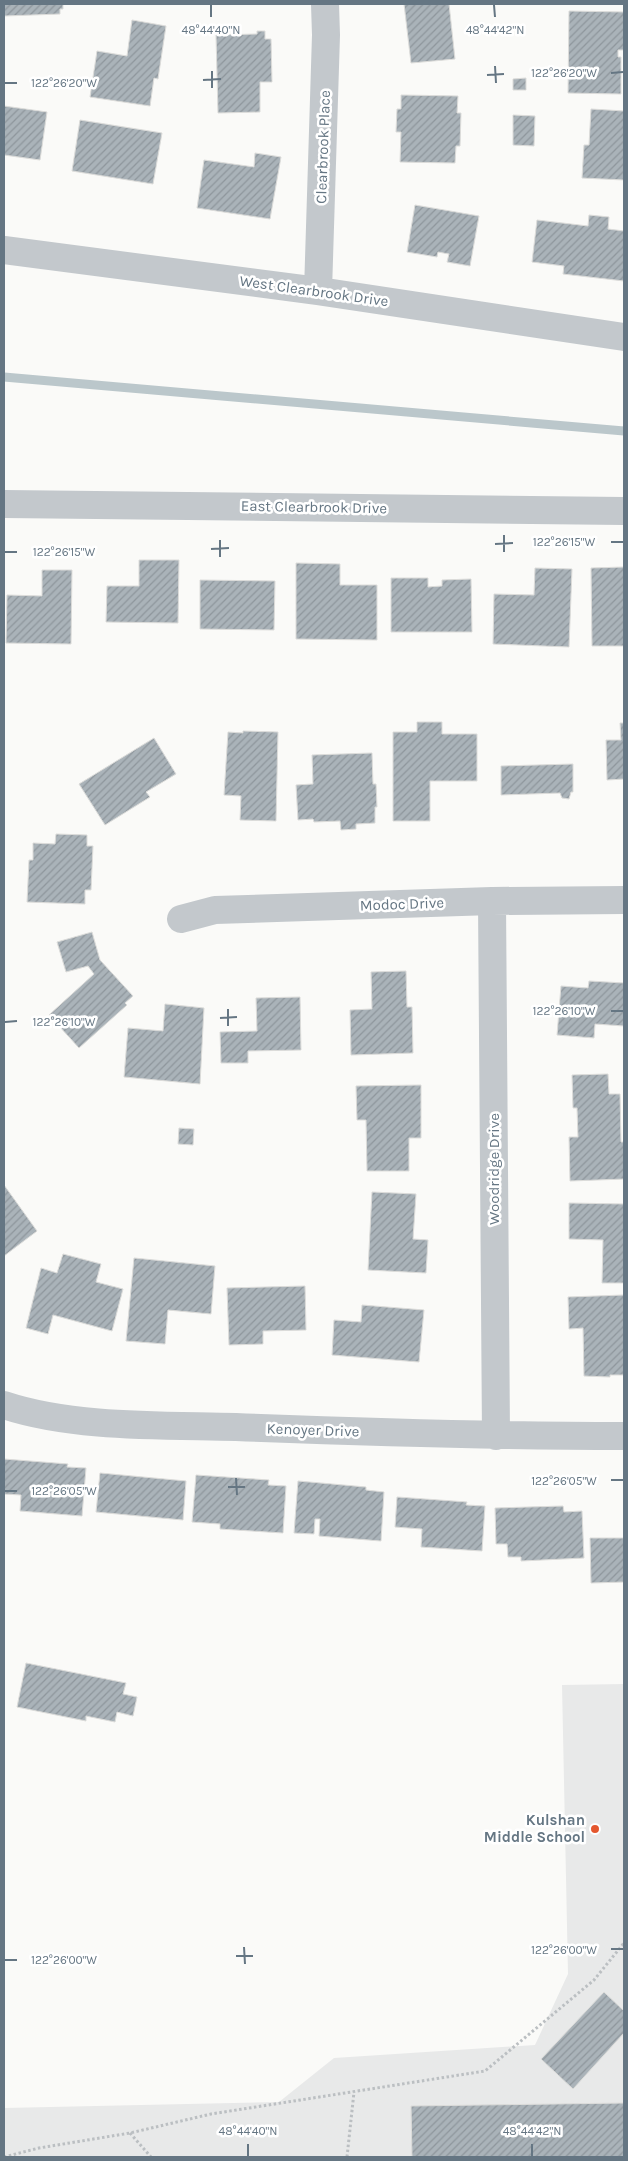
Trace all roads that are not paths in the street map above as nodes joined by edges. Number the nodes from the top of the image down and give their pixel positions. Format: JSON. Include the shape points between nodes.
{"nodes":[{"id":1,"x":325,"y":4,"type":"edge"},
{"id":2,"x":4,"y":250,"type":"edge"},
{"id":3,"x":318,"y":291,"type":"junction"},
{"id":4,"x":624,"y":337,"type":"edge"},
{"id":5,"x":4,"y":504,"type":"edge"},
{"id":6,"x":624,"y":511,"type":"edge"},
{"id":7,"x":624,"y":900,"type":"edge"},
{"id":8,"x":492,"y":901,"type":"junction"},
{"id":9,"x":181,"y":919,"type":"dead end"},
{"id":10,"x":4,"y":1405,"type":"edge"},
{"id":11,"x":496,"y":1436,"type":"junction"},
{"id":12,"x":624,"y":1436,"type":"edge"}],
"edges":[{"from":1,"to":3,"type":"street","name":"Clearbrook Place"},
{"from":2,"to":3,"type":"street","name":"West Clearbrook Drive"},
{"from":3,"to":4,"type":"street","name":"West Clearbrook Drive"},
{"from":5,"to":6,"type":"street","name":"East Clearbrook Drive"},
{"from":7,"to":8,"type":"street","name":"Modoc Drive"},
{"from":8,"to":9,"type":"street","name":"Modoc Drive","via":[[216,910]]},
{"from":8,"to":11,"type":"street","name":"Woodridge Drive"},
{"from":10,"to":11,"type":"street","name":"Kenoyer Drive","via":[[30,1414],[112,1423]]},
{"from":11,"to":12,"type":"street","name":"Kenoyer Drive"}]}
